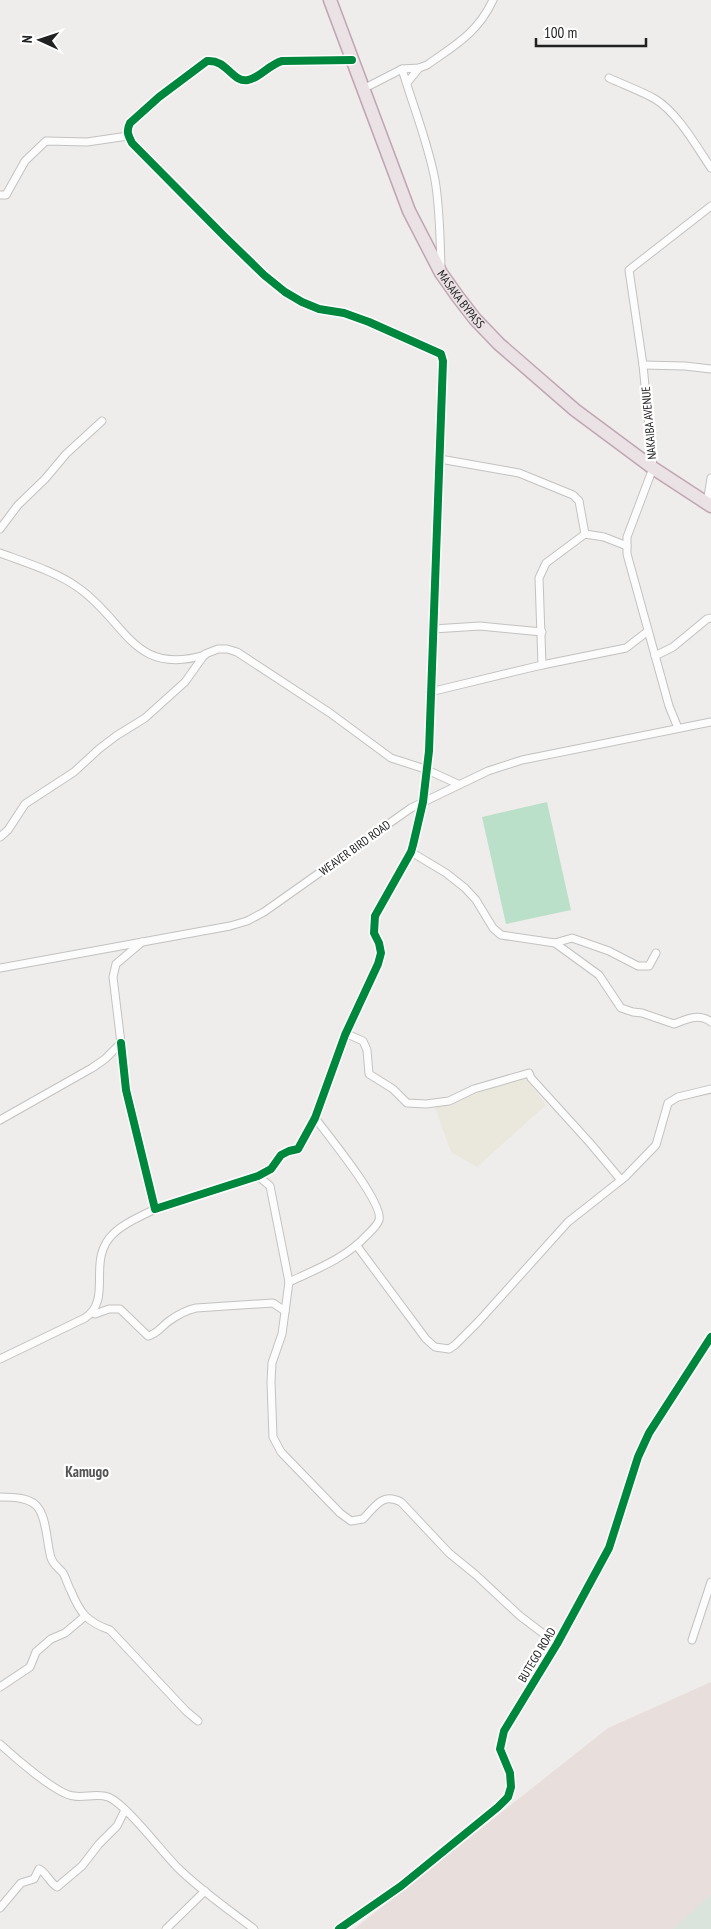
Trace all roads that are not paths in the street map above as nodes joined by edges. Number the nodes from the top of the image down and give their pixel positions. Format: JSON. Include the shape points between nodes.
{"nodes":[{"id":1,"x":330,"y":0,"type":"edge"},
{"id":2,"x":493,"y":0,"type":"edge"},
{"id":3,"x":352,"y":60,"type":"junction"},
{"id":4,"x":419,"y":68,"type":"junction"},
{"id":5,"x":402,"y":69,"type":"junction"},
{"id":6,"x":609,"y":78,"type":"dead end"},
{"id":7,"x":407,"y":83,"type":"junction"},
{"id":8,"x":363,"y":89,"type":"junction"},
{"id":9,"x":128,"y":136,"type":"junction"},
{"id":10,"x":711,"y":168,"type":"edge"},
{"id":11,"x":0,"y":195,"type":"edge"},
{"id":12,"x":711,"y":206,"type":"edge"},
{"id":13,"x":441,"y":273,"type":"junction"},
{"id":14,"x":643,"y":366,"type":"junction"},
{"id":15,"x":711,"y":369,"type":"edge"},
{"id":16,"x":102,"y":421,"type":"dead end"},
{"id":17,"x":440,"y":459,"type":"junction"},
{"id":18,"x":653,"y":468,"type":"junction"},
{"id":19,"x":711,"y":478,"type":"edge"},
{"id":20,"x":710,"y":498,"type":"edge"},
{"id":21,"x":0,"y":529,"type":"edge"},
{"id":22,"x":585,"y":534,"type":"junction"},
{"id":23,"x":627,"y":546,"type":"junction"},
{"id":24,"x":0,"y":553,"type":"edge"},
{"id":25,"x":711,"y":618,"type":"edge"},
{"id":26,"x":433,"y":629,"type":"junction"},
{"id":27,"x":648,"y":630,"type":"junction"},
{"id":28,"x":542,"y":632,"type":"junction"},
{"id":29,"x":205,"y":654,"type":"junction"},
{"id":30,"x":655,"y":656,"type":"junction"},
{"id":31,"x":542,"y":665,"type":"junction"},
{"id":32,"x":430,"y":692,"type":"junction"},
{"id":33,"x":711,"y":722,"type":"edge"},
{"id":34,"x":678,"y":728,"type":"junction"},
{"id":35,"x":425,"y":769,"type":"junction"},
{"id":36,"x":458,"y":784,"type":"junction"},
{"id":37,"x":423,"y":802,"type":"junction"},
{"id":38,"x":0,"y":837,"type":"edge"},
{"id":39,"x":411,"y":852,"type":"junction"},
{"id":40,"x":144,"y":940,"type":"junction"},
{"id":41,"x":555,"y":943,"type":"junction"},
{"id":42,"x":656,"y":953,"type":"dead end"},
{"id":43,"x":0,"y":968,"type":"edge"},
{"id":44,"x":711,"y":1022,"type":"edge"},
{"id":45,"x":345,"y":1033,"type":"junction"},
{"id":46,"x":121,"y":1042,"type":"junction"},
{"id":47,"x":711,"y":1089,"type":"edge"},
{"id":48,"x":315,"y":1118,"type":"junction"},
{"id":49,"x":0,"y":1120,"type":"edge"},
{"id":50,"x":271,"y":1169,"type":"junction"},
{"id":51,"x":258,"y":1176,"type":"junction"},
{"id":52,"x":621,"y":1180,"type":"junction"},
{"id":53,"x":270,"y":1186,"type":"junction"},
{"id":54,"x":155,"y":1209,"type":"junction"},
{"id":55,"x":357,"y":1246,"type":"junction"},
{"id":56,"x":289,"y":1282,"type":"junction"},
{"id":57,"x":287,"y":1294,"type":"junction"},
{"id":58,"x":272,"y":1303,"type":"junction"},
{"id":59,"x":285,"y":1311,"type":"junction"},
{"id":60,"x":93,"y":1312,"type":"junction"},
{"id":61,"x":711,"y":1337,"type":"edge"},
{"id":62,"x":0,"y":1359,"type":"edge"},
{"id":63,"x":0,"y":1497,"type":"edge"},
{"id":64,"x":711,"y":1582,"type":"edge"},
{"id":65,"x":84,"y":1617,"type":"junction"},
{"id":66,"x":692,"y":1640,"type":"dead end"},
{"id":67,"x":557,"y":1644,"type":"junction"},
{"id":68,"x":0,"y":1687,"type":"edge"},
{"id":69,"x":198,"y":1721,"type":"dead end"},
{"id":70,"x":0,"y":1744,"type":"edge"},
{"id":71,"x":125,"y":1810,"type":"junction"},
{"id":72,"x":204,"y":1891,"type":"junction"},
{"id":73,"x":0,"y":1908,"type":"edge"},
{"id":74,"x":166,"y":1929,"type":"edge"},
{"id":75,"x":254,"y":1929,"type":"edge"},
{"id":76,"x":339,"y":1929,"type":"edge"}],
"edges":[{"from":1,"to":3,"type":"highway","name":"MASAKA BYPASS"},
{"from":2,"to":4,"type":"street","via":[[469,35]]},
{"from":3,"to":8,"type":"highway","name":"MASAKA BYPASS"},
{"from":3,"to":9,"type":"street","via":[[282,61],[244,81],[220,62],[207,61],[130,123]]},
{"from":4,"to":5,"type":"street"},
{"from":4,"to":7,"type":"street"},
{"from":5,"to":7,"type":"street"},
{"from":5,"to":8,"type":"street"},
{"from":6,"to":10,"type":"street","via":[[656,99],[664,106],[690,136]]},
{"from":7,"to":13,"type":"street","via":[[435,178],[440,216]]},
{"from":8,"to":13,"type":"highway","name":"MASAKA BYPASS","via":[[409,211]]},
{"from":9,"to":11,"type":"street","via":[[87,142],[46,140],[25,161],[6,195]]},
{"from":9,"to":17,"type":"street","via":[[224,236],[286,292],[319,309],[369,322],[441,354],[444,361]]},
{"from":12,"to":14,"type":"street","name":"NAKAIBA AVENUE","via":[[629,270]]},
{"from":13,"to":18,"type":"highway","name":"MASAKA BYPASS","via":[[475,319],[499,344],[575,410]]},
{"from":14,"to":15,"type":"street"},
{"from":14,"to":18,"type":"street","name":"NAKAIBA AVENUE"},
{"from":16,"to":21,"type":"street","via":[[66,454]]},
{"from":17,"to":22,"type":"street","via":[[519,473],[573,495],[579,501]]},
{"from":17,"to":26,"type":"street"},
{"from":18,"to":20,"type":"highway","name":"MASAKA BYPASS"},
{"from":18,"to":23,"type":"street","name":"NAKAIBA AVENUE","via":[[627,537]]},
{"from":19,"to":20,"type":"street"},
{"from":22,"to":23,"type":"street"},
{"from":22,"to":28,"type":"street","via":[[546,563],[542,570],[539,578]]},
{"from":23,"to":27,"type":"street","name":"NAKAIBA AVENUE"},
{"from":24,"to":29,"type":"street","via":[[51,573],[80,589],[96,601],[146,654],[186,660]]},
{"from":25,"to":30,"type":"street","via":[[673,648]]},
{"from":26,"to":28,"type":"street","via":[[480,626]]},
{"from":26,"to":32,"type":"street"},
{"from":27,"to":30,"type":"street","name":"NAKAIBA AVENUE"},
{"from":27,"to":31,"type":"street","via":[[626,648]]},
{"from":28,"to":31,"type":"street"},
{"from":29,"to":35,"type":"street","via":[[218,649],[237,652],[330,713],[385,755]]},
{"from":29,"to":38,"type":"street","via":[[185,682],[145,718],[116,736],[74,772],[25,804]]},
{"from":30,"to":34,"type":"street","name":"NAKAIBA AVENUE"},
{"from":31,"to":32,"type":"street"},
{"from":32,"to":35,"type":"street","via":[[429,751]]},
{"from":33,"to":34,"type":"street","name":"WEAVER BIRD ROAD"},
{"from":34,"to":36,"type":"street","name":"WEAVER BIRD ROAD","via":[[522,760]]},
{"from":35,"to":36,"type":"street"},
{"from":35,"to":37,"type":"street"},
{"from":36,"to":37,"type":"street","name":"WEAVER BIRD ROAD"},
{"from":37,"to":39,"type":"street"},
{"from":37,"to":40,"type":"street","name":"WEAVER BIRD ROAD","via":[[247,921]]},
{"from":39,"to":41,"type":"street","via":[[465,888],[497,932]]},
{"from":39,"to":45,"type":"street","via":[[375,916],[374,933],[381,953]]},
{"from":40,"to":43,"type":"street","name":"WEAVER BIRD ROAD"},
{"from":40,"to":46,"type":"street","via":[[116,964],[113,976]]},
{"from":41,"to":42,"type":"street","via":[[572,938],[644,967],[649,966]]},
{"from":41,"to":44,"type":"street","via":[[600,975],[621,1008],[674,1024],[694,1016]]},
{"from":45,"to":48,"type":"street"},
{"from":45,"to":52,"type":"street","via":[[363,1041],[369,1074],[393,1089],[407,1103],[449,1102],[474,1089],[529,1073]]},
{"from":46,"to":49,"type":"street","via":[[92,1068]]},
{"from":46,"to":54,"type":"street","via":[[126,1090]]},
{"from":47,"to":52,"type":"street","via":[[668,1103],[656,1145]]},
{"from":48,"to":50,"type":"street","via":[[298,1149],[281,1155]]},
{"from":48,"to":55,"type":"street","via":[[378,1210],[379,1220]]},
{"from":50,"to":51,"type":"street"},
{"from":50,"to":53,"type":"street"},
{"from":51,"to":53,"type":"street"},
{"from":51,"to":54,"type":"street"},
{"from":52,"to":55,"type":"street","via":[[568,1222],[478,1322],[449,1349],[435,1347],[426,1339]]},
{"from":53,"to":56,"type":"street"},
{"from":54,"to":60,"type":"street","via":[[114,1233],[104,1246],[100,1260],[99,1301]]},
{"from":55,"to":56,"type":"street"},
{"from":56,"to":57,"type":"street"},
{"from":57,"to":58,"type":"street"},
{"from":57,"to":59,"type":"street"},
{"from":58,"to":59,"type":"street"},
{"from":58,"to":60,"type":"street","via":[[190,1310],[148,1336],[120,1309]]},
{"from":59,"to":67,"type":"street","via":[[270,1382],[273,1437],[281,1452],[340,1513],[351,1520],[363,1519],[386,1498],[401,1502],[449,1554]]},
{"from":60,"to":62,"type":"street"},
{"from":61,"to":67,"type":"street","name":"BUTEGO ROAD","via":[[644,1444],[609,1548]]},
{"from":63,"to":65,"type":"street","via":[[25,1500],[40,1510],[51,1557],[63,1573]]},
{"from":64,"to":66,"type":"street"},
{"from":65,"to":68,"type":"street","via":[[51,1639],[36,1652],[30,1667]]},
{"from":65,"to":69,"type":"street","via":[[110,1630]]},
{"from":67,"to":76,"type":"street","name":"BUTEGO ROAD","via":[[500,1741],[510,1774],[508,1797],[400,1886]]},
{"from":70,"to":71,"type":"street","via":[[63,1792],[73,1796],[108,1797]]},
{"from":71,"to":72,"type":"street","via":[[177,1867]]},
{"from":71,"to":73,"type":"street","via":[[117,1826],[82,1866],[57,1887],[40,1869],[34,1879],[21,1883]]},
{"from":72,"to":74,"type":"street"},
{"from":72,"to":75,"type":"street"}]}
